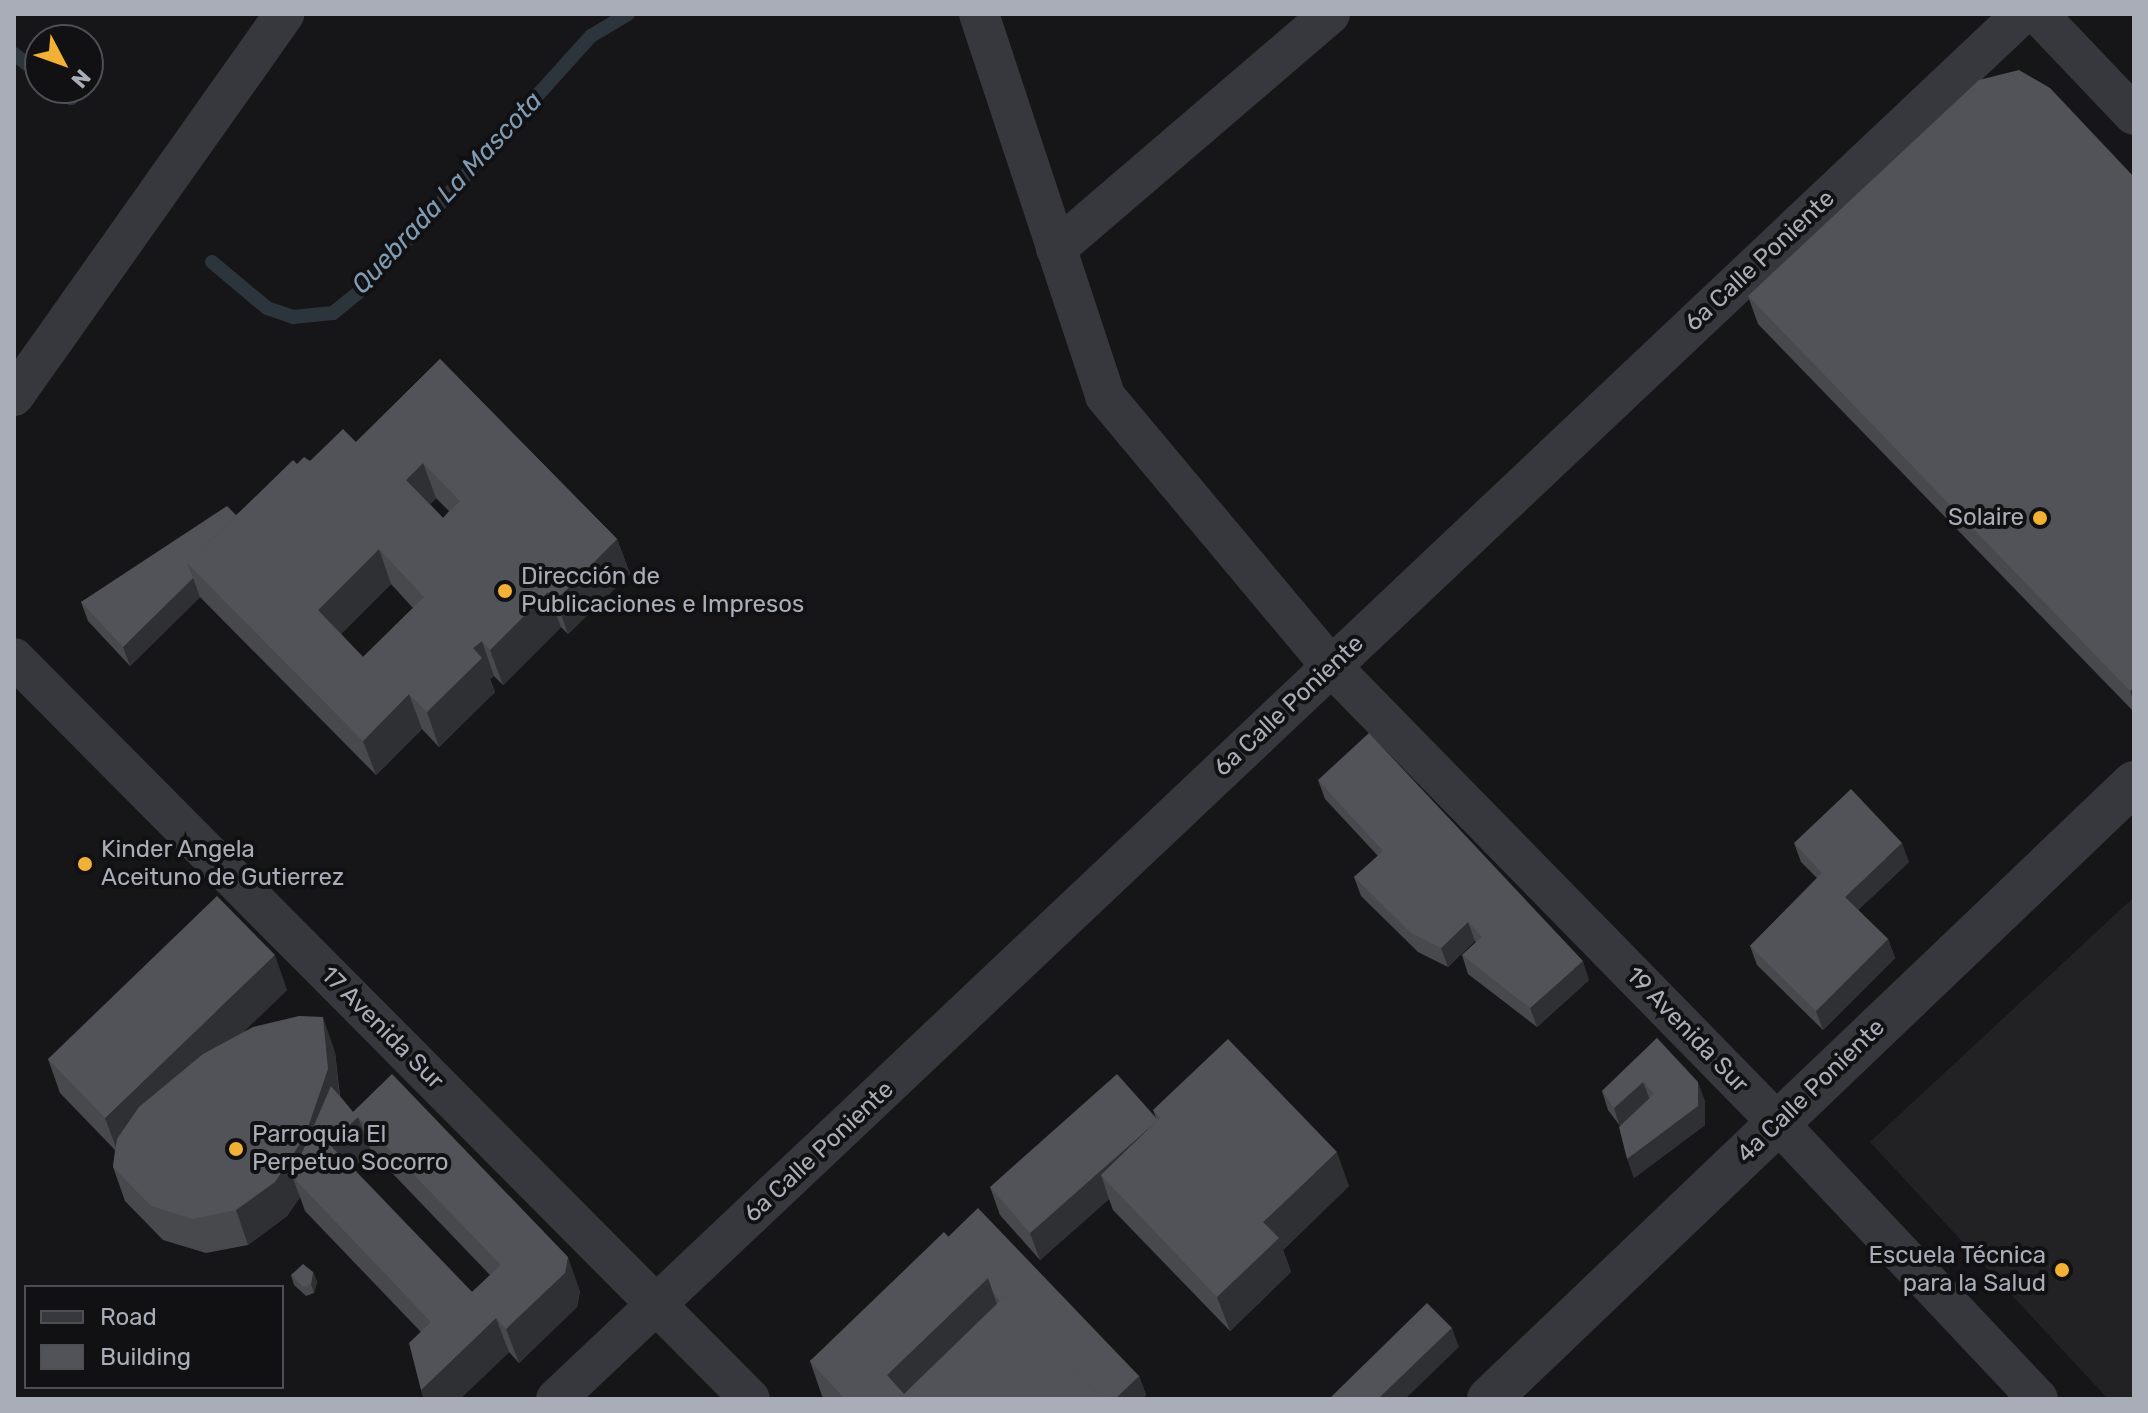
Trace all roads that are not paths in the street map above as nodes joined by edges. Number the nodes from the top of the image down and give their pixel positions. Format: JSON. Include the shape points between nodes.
{"nodes":[{"id":1,"x":284,"y":14,"type":"edge"},
{"id":2,"x":979,"y":14,"type":"edge"},
{"id":3,"x":1330,"y":14,"type":"edge"},
{"id":4,"x":2022,"y":14,"type":"edge"},
{"id":5,"x":2038,"y":14,"type":"edge"},
{"id":6,"x":2134,"y":115,"type":"edge"},
{"id":7,"x":1056,"y":249,"type":"junction"},
{"id":8,"x":14,"y":396,"type":"edge"},
{"id":9,"x":14,"y":658,"type":"edge"},
{"id":10,"x":1331,"y":666,"type":"junction"},
{"id":11,"x":2134,"y":783,"type":"edge"},
{"id":12,"x":1778,"y":1123,"type":"junction"},
{"id":13,"x":658,"y":1305,"type":"junction"},
{"id":14,"x":556,"y":1399,"type":"edge"},
{"id":15,"x":750,"y":1399,"type":"edge"},
{"id":16,"x":1489,"y":1399,"type":"edge"},
{"id":17,"x":2038,"y":1399,"type":"edge"}],
"edges":[{"from":1,"to":8,"type":"street"},
{"from":2,"to":7,"type":"street","name":"19 Avenida Sur"},
{"from":3,"to":7,"type":"street"},
{"from":4,"to":10,"type":"street","name":"6a Calle Poniente"},
{"from":5,"to":6,"type":"street"},
{"from":7,"to":10,"type":"street","name":"19 Avenida Sur","via":[[1105,396]]},
{"from":9,"to":13,"type":"street","name":"17 Avenida Sur"},
{"from":10,"to":12,"type":"street","name":"19 Avenida Sur"},
{"from":10,"to":13,"type":"street","name":"6a Calle Poniente"},
{"from":11,"to":12,"type":"street","name":"4a Calle Poniente"},
{"from":12,"to":16,"type":"street","name":"4a Calle Poniente"},
{"from":12,"to":17,"type":"street","name":"19 Avenida Sur"},
{"from":13,"to":14,"type":"street","name":"6a Calle Poniente"},
{"from":13,"to":15,"type":"street","name":"17 Avenida Sur"}]}
